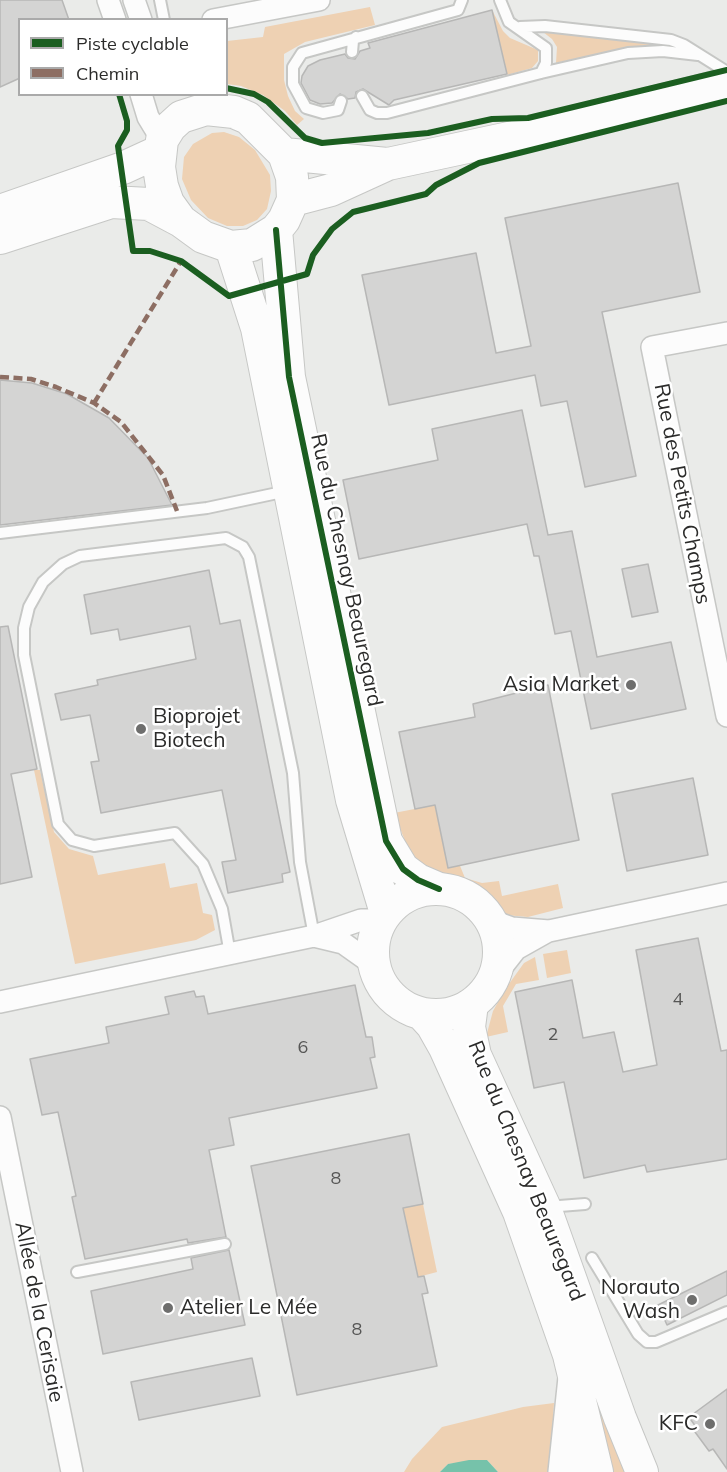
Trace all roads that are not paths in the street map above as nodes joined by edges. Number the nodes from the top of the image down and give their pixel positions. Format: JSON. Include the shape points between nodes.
{"nodes":[{"id":1,"x":108,"y":0,"type":"edge"},
{"id":2,"x":134,"y":0,"type":"edge"},
{"id":3,"x":160,"y":0,"type":"edge"},
{"id":4,"x":319,"y":0,"type":"edge"},
{"id":5,"x":462,"y":0,"type":"edge"},
{"id":6,"x":500,"y":0,"type":"edge"},
{"id":7,"x":114,"y":18,"type":"edge"},
{"id":8,"x":140,"y":18,"type":"edge"},
{"id":9,"x":164,"y":18,"type":"edge"},
{"id":10,"x":224,"y":18,"type":"edge"},
{"id":11,"x":520,"y":27,"type":"junction"},
{"id":12,"x":356,"y":37,"type":"junction"},
{"id":13,"x":324,"y":47,"type":"junction"},
{"id":14,"x":352,"y":52,"type":"dead end"},
{"id":15,"x":698,"y":55,"type":"junction"},
{"id":16,"x":327,"y":58,"type":"dead end"},
{"id":17,"x":295,"y":64,"type":"junction"},
{"id":18,"x":305,"y":70,"type":"dead end"},
{"id":19,"x":727,"y":72,"type":"edge"},
{"id":20,"x":541,"y":73,"type":"junction"},
{"id":21,"x":727,"y":84,"type":"edge"},
{"id":22,"x":142,"y":96,"type":"edge"},
{"id":23,"x":190,"y":96,"type":"edge"},
{"id":24,"x":362,"y":96,"type":"dead end"},
{"id":25,"x":341,"y":101,"type":"dead end"},
{"id":26,"x":218,"y":109,"type":"junction"},
{"id":27,"x":161,"y":146,"type":"junction"},
{"id":28,"x":284,"y":154,"type":"junction"},
{"id":29,"x":388,"y":164,"type":"junction"},
{"id":30,"x":293,"y":200,"type":"junction"},
{"id":31,"x":0,"y":211,"type":"edge"},
{"id":32,"x":181,"y":221,"type":"junction"},
{"id":33,"x":276,"y":230,"type":"junction"},
{"id":34,"x":0,"y":238,"type":"edge"},
{"id":35,"x":231,"y":248,"type":"junction"},
{"id":36,"x":727,"y":333,"type":"edge"},
{"id":37,"x":290,"y":490,"type":"junction"},
{"id":38,"x":0,"y":533,"type":"edge"},
{"id":39,"x":727,"y":716,"type":"edge"},
{"id":40,"x":439,"y":889,"type":"junction"},
{"id":41,"x":727,"y":893,"type":"edge"},
{"id":42,"x":384,"y":916,"type":"junction"},
{"id":43,"x":490,"y":920,"type":"junction"},
{"id":44,"x":549,"y":931,"type":"junction"},
{"id":45,"x":314,"y":936,"type":"junction"},
{"id":46,"x":230,"y":954,"type":"junction"},
{"id":47,"x":374,"y":965,"type":"junction"},
{"id":48,"x":494,"y":977,"type":"junction"},
{"id":49,"x":0,"y":1002,"type":"edge"},
{"id":50,"x":472,"y":1004,"type":"junction"},
{"id":51,"x":422,"y":1014,"type":"junction"},
{"id":52,"x":0,"y":1117,"type":"edge"},
{"id":53,"x":585,"y":1204,"type":"dead end"},
{"id":54,"x":545,"y":1208,"type":"junction"},
{"id":55,"x":225,"y":1244,"type":"dead end"},
{"id":56,"x":592,"y":1258,"type":"dead end"},
{"id":57,"x":77,"y":1272,"type":"dead end"},
{"id":58,"x":727,"y":1312,"type":"edge"},
{"id":59,"x":575,"y":1378,"type":"junction"},
{"id":60,"x":72,"y":1472,"type":"edge"},
{"id":61,"x":565,"y":1472,"type":"edge"},
{"id":62,"x":597,"y":1472,"type":"edge"},
{"id":63,"x":642,"y":1472,"type":"edge"}],
"edges":[{"from":1,"to":7,"type":"street"},
{"from":2,"to":8,"type":"street"},
{"from":3,"to":9,"type":"lane"},
{"from":4,"to":10,"type":"street"},
{"from":5,"to":12,"type":"lane","via":[[458,10]]},
{"from":6,"to":11,"type":"lane","via":[[509,21]]},
{"from":11,"to":15,"type":"lane","via":[[545,26],[671,40]]},
{"from":11,"to":20,"type":"lane","via":[[546,48]]},
{"from":12,"to":13,"type":"lane"},
{"from":12,"to":14,"type":"lane"},
{"from":13,"to":16,"type":"lane"},
{"from":13,"to":17,"type":"lane","via":[[302,53]]},
{"from":15,"to":19,"type":"lane"},
{"from":15,"to":20,"type":"lane","via":[[628,53]]},
{"from":17,"to":18,"type":"lane"},
{"from":17,"to":25,"type":"lane","via":[[306,108],[313,106],[323,113],[328,107],[338,110]]},
{"from":20,"to":24,"type":"lane","via":[[387,113],[370,110]]},
{"from":21,"to":29,"type":"main road"},
{"from":22,"to":27,"type":"street"},
{"from":23,"to":26,"type":"street"},
{"from":26,"to":27,"type":"main road","via":[[194,111],[181,117],[170,127]]},
{"from":26,"to":28,"type":"main road","via":[[248,118]]},
{"from":27,"to":31,"type":"main road","via":[[123,168]]},
{"from":27,"to":32,"type":"main road","via":[[162,186]]},
{"from":28,"to":29,"type":"main road"},
{"from":28,"to":30,"type":"main road","via":[[292,177]]},
{"from":29,"to":30,"type":"main road","via":[[331,190]]},
{"from":30,"to":33,"type":"main road"},
{"from":32,"to":34,"type":"main road","via":[[149,204],[111,202]]},
{"from":32,"to":35,"type":"main road","via":[[213,242]]},
{"from":33,"to":35,"type":"main road","via":[[252,245]]},
{"from":33,"to":40,"type":"main road","name":"Rue du Chesnay Beauregard","via":[[289,377],[386,841],[404,869]]},
{"from":35,"to":37,"type":"main road","name":"Rue du Chesnay Beauregard","via":[[257,327]]},
{"from":36,"to":39,"type":"street","name":"Rue des Petits Champs","via":[[652,347]]},
{"from":37,"to":38,"type":"lane","via":[[207,508]]},
{"from":37,"to":42,"type":"main road","name":"Rue du Chesnay Beauregard","via":[[343,764]]},
{"from":40,"to":42,"type":"main road","via":[[409,894]]},
{"from":40,"to":43,"type":"main road","via":[[468,898]]},
{"from":41,"to":44,"type":"street"},
{"from":42,"to":45,"type":"street"},
{"from":42,"to":47,"type":"main road","via":[[373,942]]},
{"from":43,"to":44,"type":"street","via":[[512,928]]},
{"from":43,"to":48,"type":"main road","via":[[498,938],[499,958]]},
{"from":44,"to":48,"type":"street","via":[[516,949]]},
{"from":45,"to":46,"type":"street"},
{"from":45,"to":46,"type":"lane","via":[[300,862],[293,773],[249,557],[243,547],[226,538],[81,556],[63,564],[43,582],[29,607],[24,628],[24,655],[58,824],[72,840],[94,846],[175,833],[203,864],[222,909]]},
{"from":45,"to":47,"type":"street","via":[[344,943]]},
{"from":46,"to":49,"type":"street"},
{"from":47,"to":51,"type":"main road","via":[[391,997]]},
{"from":48,"to":50,"type":"main road"},
{"from":50,"to":51,"type":"main road","via":[[448,1014]]},
{"from":50,"to":54,"type":"main road","name":"Rue du Chesnay Beauregard","via":[[474,1055]]},
{"from":51,"to":59,"type":"main road","name":"Rue du Chesnay Beauregard","via":[[445,1048],[519,1212]]},
{"from":52,"to":60,"type":"street","name":"Allée de la Cerisaie"},
{"from":53,"to":54,"type":"lane"},
{"from":54,"to":63,"type":"main road","name":"Rue du Chesnay Beauregard"},
{"from":55,"to":57,"type":"lane"},
{"from":56,"to":58,"type":"lane","via":[[638,1334],[647,1342],[656,1342]]},
{"from":59,"to":61,"type":"highway"},
{"from":59,"to":62,"type":"main road","name":"Rue du Chesnay Beauregard"}]}
